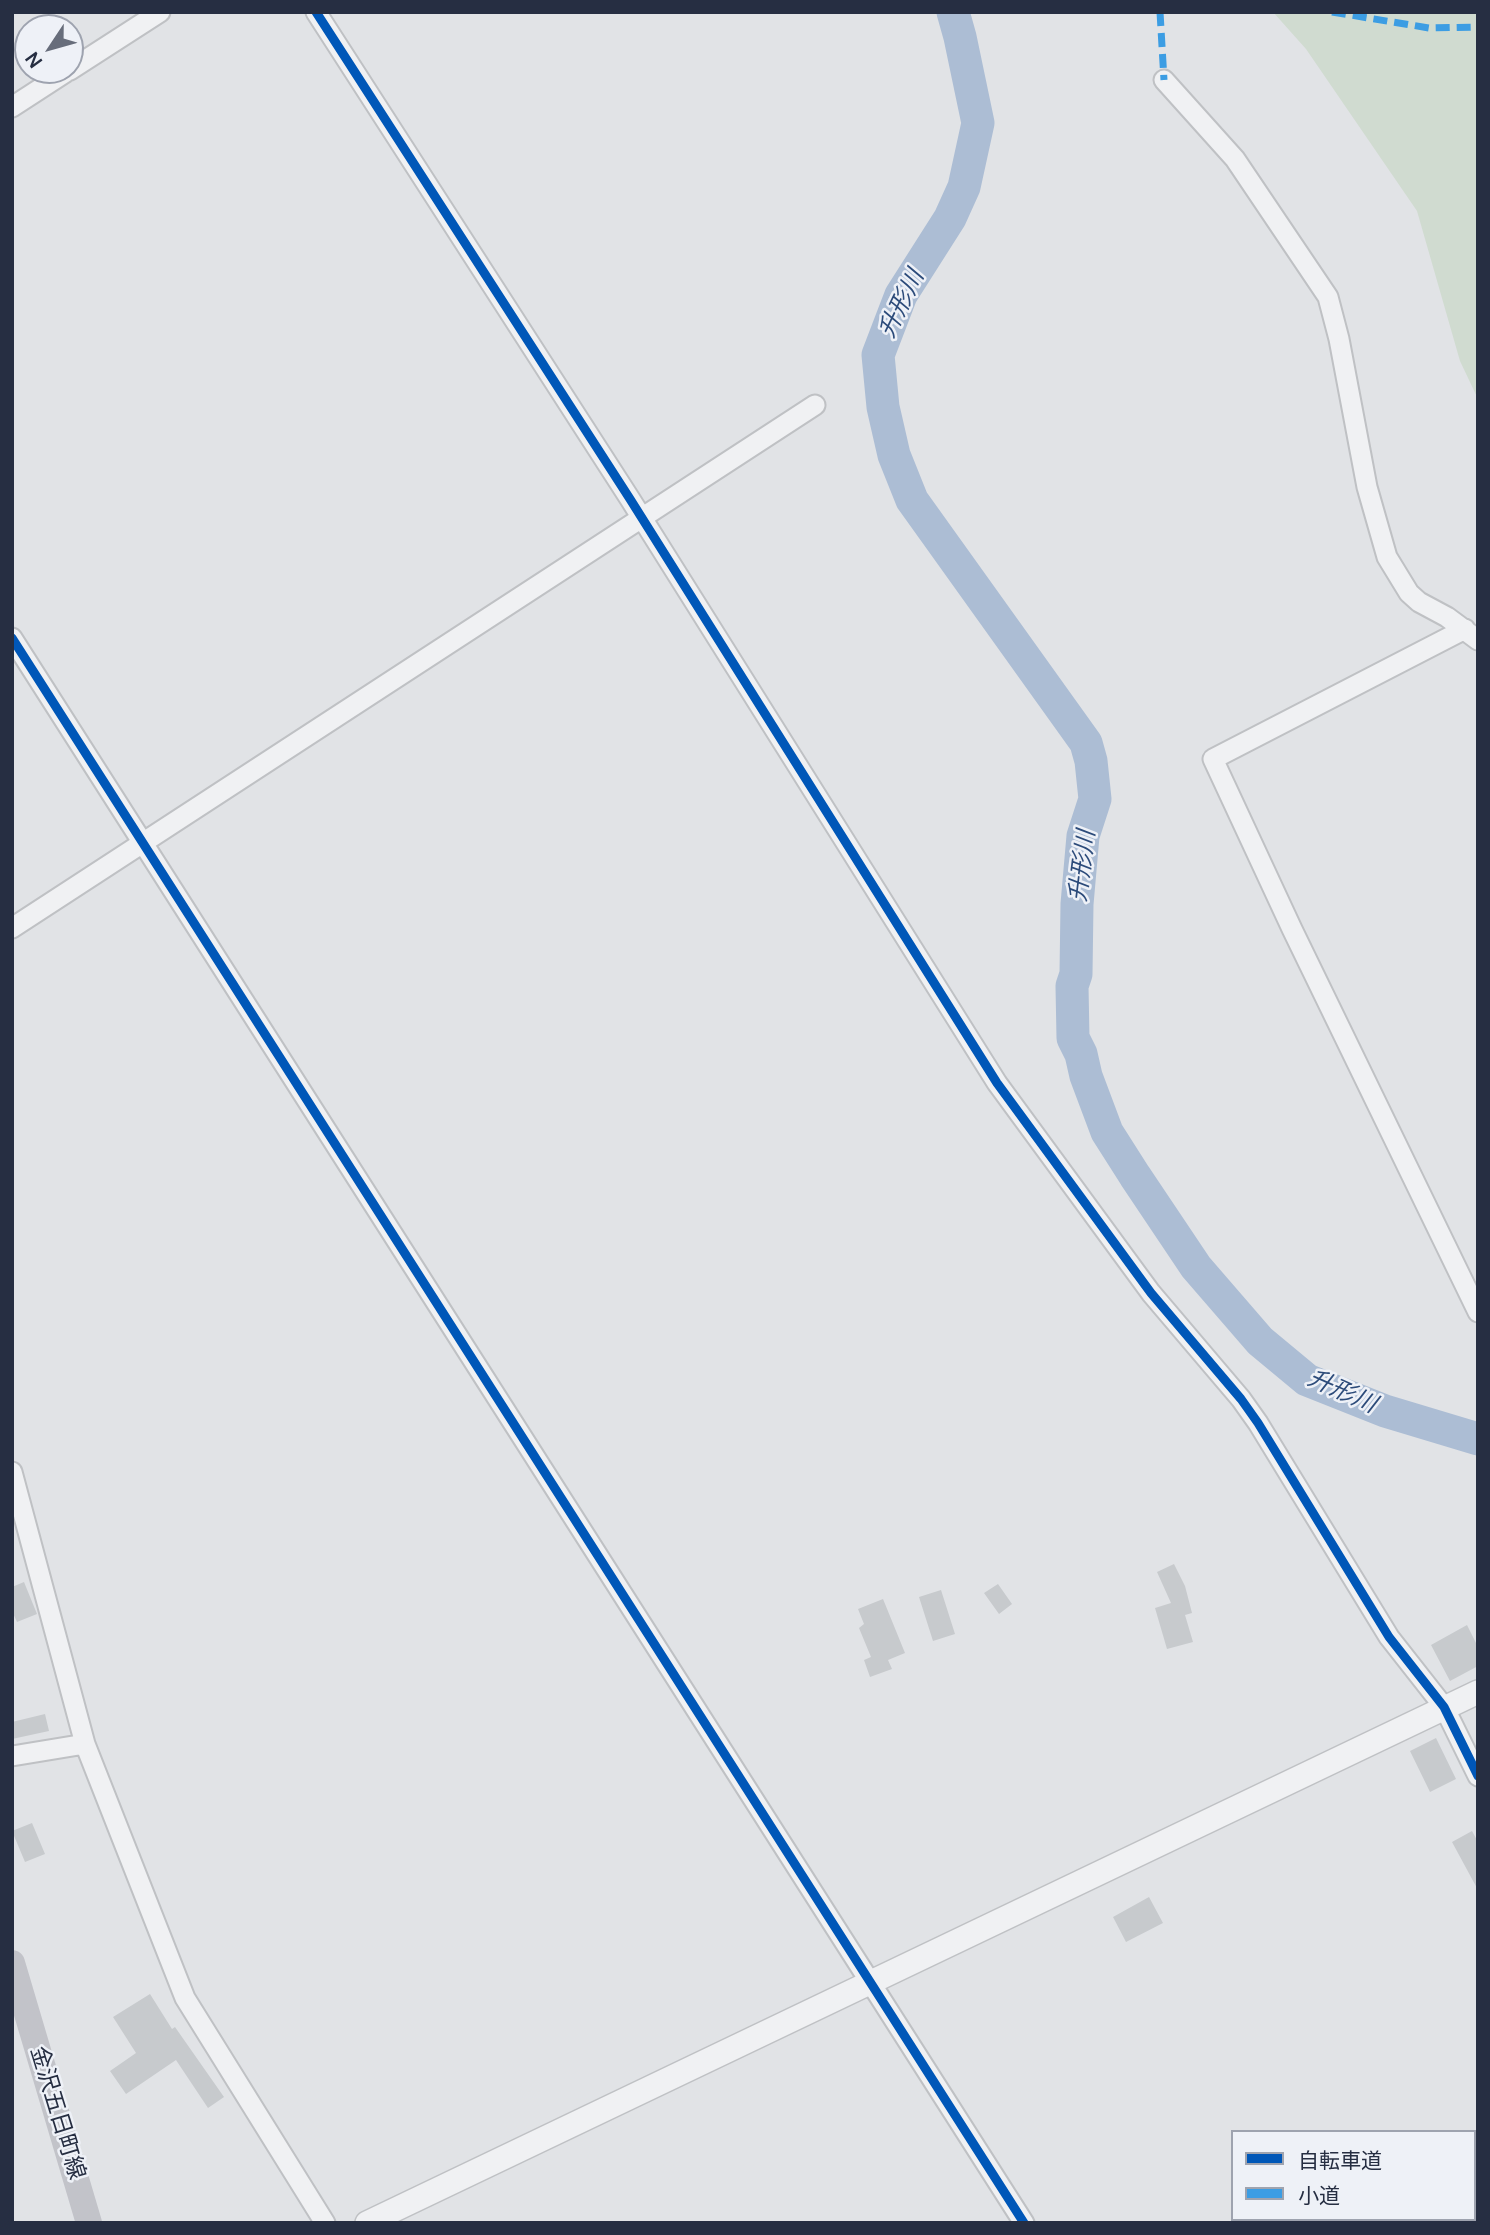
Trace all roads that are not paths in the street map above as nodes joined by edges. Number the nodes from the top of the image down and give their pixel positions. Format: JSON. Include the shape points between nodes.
{"nodes":[{"id":1,"x":160,"y":12,"type":"edge"},
{"id":2,"x":316,"y":12,"type":"edge"},
{"id":3,"x":84,"y":61,"type":"edge"},
{"id":4,"x":1164,"y":80,"type":"dead end"},
{"id":5,"x":48,"y":84,"type":"edge"},
{"id":6,"x":12,"y":107,"type":"edge"},
{"id":7,"x":815,"y":405,"type":"dead end"},
{"id":8,"x":642,"y":518,"type":"junction"},
{"id":9,"x":1471,"y":635,"type":"edge"},
{"id":10,"x":12,"y":638,"type":"edge"},
{"id":11,"x":143,"y":843,"type":"junction"},
{"id":12,"x":12,"y":928,"type":"edge"},
{"id":13,"x":1478,"y":1312,"type":"edge"},
{"id":14,"x":12,"y":1472,"type":"edge"},
{"id":15,"x":1478,"y":1692,"type":"edge"},
{"id":16,"x":1444,"y":1707,"type":"junction"},
{"id":17,"x":85,"y":1744,"type":"junction"},
{"id":18,"x":12,"y":1756,"type":"edge"},
{"id":19,"x":1478,"y":1776,"type":"edge"},
{"id":20,"x":12,"y":1964,"type":"edge"},
{"id":21,"x":869,"y":1983,"type":"junction"},
{"id":22,"x":89,"y":2223,"type":"edge"},
{"id":23,"x":325,"y":2223,"type":"edge"},
{"id":24,"x":367,"y":2223,"type":"edge"},
{"id":25,"x":1024,"y":2223,"type":"edge"}],
"edges":[{"from":1,"to":3,"type":"street"},
{"from":2,"to":8,"type":"street"},
{"from":4,"to":9,"type":"street","via":[[1235,159],[1328,297],[1367,487],[1387,557],[1409,593]]},
{"from":5,"to":6,"type":"street"},
{"from":7,"to":8,"type":"street"},
{"from":8,"to":11,"type":"street"},
{"from":8,"to":16,"type":"street","via":[[997,1083],[1151,1293],[1241,1399],[1389,1637]]},
{"from":9,"to":13,"type":"street","via":[[1213,759]]},
{"from":10,"to":11,"type":"street"},
{"from":11,"to":12,"type":"street"},
{"from":11,"to":21,"type":"street"},
{"from":14,"to":17,"type":"street"},
{"from":15,"to":16,"type":"street"},
{"from":16,"to":19,"type":"street"},
{"from":16,"to":21,"type":"street"},
{"from":17,"to":18,"type":"street"},
{"from":17,"to":23,"type":"street","via":[[185,1998]]},
{"from":20,"to":22,"type":"main road","name":"金沢五日町線"},
{"from":21,"to":24,"type":"street"},
{"from":21,"to":25,"type":"street"}]}
